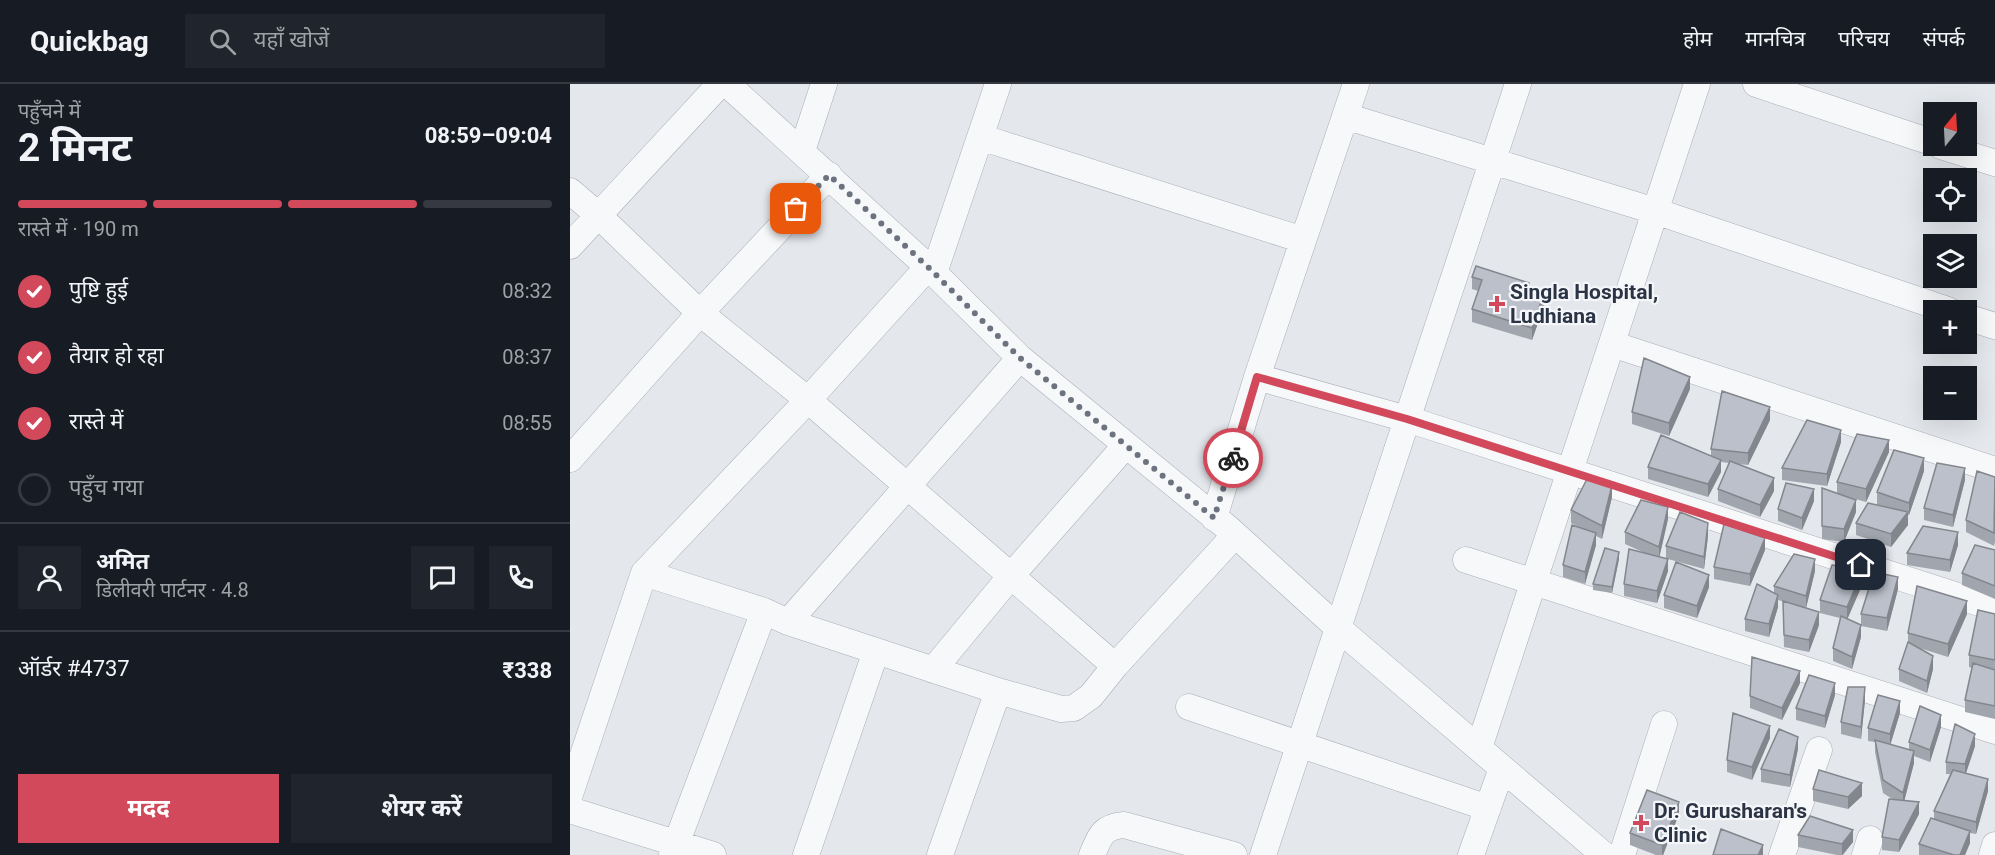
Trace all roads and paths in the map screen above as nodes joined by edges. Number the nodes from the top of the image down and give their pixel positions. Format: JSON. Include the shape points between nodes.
{"nodes":[{"id":1,"x":720,"y":84,"type":"edge"},
{"id":2,"x":727,"y":84,"type":"edge"},
{"id":3,"x":824,"y":84,"type":"edge"},
{"id":4,"x":998,"y":84,"type":"edge"},
{"id":5,"x":1356,"y":84,"type":"edge"},
{"id":6,"x":1518,"y":84,"type":"edge"},
{"id":7,"x":1697,"y":84,"type":"edge"},
{"id":8,"x":1756,"y":84,"type":"edge"},
{"id":9,"x":1345,"y":116,"type":"junction"},
{"id":10,"x":980,"y":137,"type":"junction"},
{"id":11,"x":1923,"y":139,"type":"edge"},
{"id":12,"x":802,"y":151,"type":"junction"},
{"id":13,"x":1973,"y":156,"type":"edge"},
{"id":14,"x":1492,"y":160,"type":"junction"},
{"id":15,"x":1995,"y":163,"type":"edge"},
{"id":16,"x":829,"y":175,"type":"junction"},
{"id":17,"x":570,"y":191,"type":"edge"},
{"id":18,"x":1655,"y":211,"type":"junction"},
{"id":19,"x":598,"y":215,"type":"junction"},
{"id":20,"x":1303,"y":240,"type":"junction"},
{"id":21,"x":570,"y":246,"type":"edge"},
{"id":22,"x":931,"y":270,"type":"junction"},
{"id":23,"x":1923,"y":302,"type":"edge"},
{"id":24,"x":700,"y":313,"type":"junction"},
{"id":25,"x":1977,"y":320,"type":"edge"},
{"id":26,"x":1995,"y":326,"type":"edge"},
{"id":27,"x":1612,"y":344,"type":"junction"},
{"id":28,"x":1020,"y":358,"type":"junction"},
{"id":29,"x":1257,"y":377,"type":"junction"},
{"id":30,"x":807,"y":400,"type":"junction"},
{"id":31,"x":1407,"y":419,"type":"junction"},
{"id":32,"x":1126,"y":445,"type":"junction"},
{"id":33,"x":570,"y":459,"type":"edge"},
{"id":34,"x":1995,"y":470,"type":"edge"},
{"id":35,"x":1569,"y":471,"type":"junction"},
{"id":36,"x":907,"y":486,"type":"junction"},
{"id":37,"x":1214,"y":518,"type":"junction"},
{"id":38,"x":1235,"y":535,"type":"junction"},
{"id":39,"x":1466,"y":560,"type":"dead end"},
{"id":40,"x":644,"y":573,"type":"junction"},
{"id":41,"x":1010,"y":577,"type":"junction"},
{"id":42,"x":1533,"y":581,"type":"junction"},
{"id":43,"x":1995,"y":608,"type":"edge"},
{"id":44,"x":764,"y":611,"type":"junction"},
{"id":45,"x":788,"y":622,"type":"junction"},
{"id":46,"x":1338,"y":628,"type":"junction"},
{"id":47,"x":876,"y":651,"type":"junction"},
{"id":48,"x":1115,"y":666,"type":"junction"},
{"id":49,"x":933,"y":670,"type":"junction"},
{"id":50,"x":998,"y":691,"type":"junction"},
{"id":51,"x":1189,"y":707,"type":"dead end"},
{"id":52,"x":1664,"y":724,"type":"dead end"},
{"id":53,"x":1995,"y":731,"type":"edge"},
{"id":54,"x":1300,"y":745,"type":"junction"},
{"id":55,"x":1479,"y":748,"type":"junction"},
{"id":56,"x":1819,"y":750,"type":"dead end"},
{"id":57,"x":1502,"y":768,"type":"junction"},
{"id":58,"x":570,"y":794,"type":"edge"},
{"id":59,"x":1488,"y":808,"type":"junction"},
{"id":60,"x":570,"y":810,"type":"edge"},
{"id":61,"x":1995,"y":845,"type":"edge"},
{"id":62,"x":673,"y":849,"type":"edge"},
{"id":63,"x":712,"y":855,"type":"edge"},
{"id":64,"x":806,"y":855,"type":"edge"},
{"id":65,"x":940,"y":855,"type":"edge"},
{"id":66,"x":1092,"y":855,"type":"edge"},
{"id":67,"x":1234,"y":855,"type":"edge"},
{"id":68,"x":1263,"y":855,"type":"edge"},
{"id":69,"x":1471,"y":855,"type":"edge"},
{"id":70,"x":1604,"y":855,"type":"edge"},
{"id":71,"x":1622,"y":855,"type":"edge"},
{"id":72,"x":1782,"y":855,"type":"edge"},
{"id":73,"x":1992,"y":855,"type":"edge"}],
"edges":[{"from":1,"to":19,"type":"street"},
{"from":2,"to":12,"type":"street"},
{"from":3,"to":12,"type":"street"},
{"from":4,"to":10,"type":"street"},
{"from":5,"to":9,"type":"street"},
{"from":6,"to":14,"type":"street"},
{"from":7,"to":18,"type":"street"},
{"from":8,"to":11,"type":"street"},
{"from":9,"to":14,"type":"street"},
{"from":9,"to":20,"type":"street"},
{"from":10,"to":20,"type":"street"},
{"from":10,"to":22,"type":"street"},
{"from":12,"to":16,"type":"street"},
{"from":13,"to":15,"type":"street"},
{"from":14,"to":18,"type":"street"},
{"from":14,"to":31,"type":"street"},
{"from":16,"to":22,"type":"street"},
{"from":16,"to":24,"type":"street"},
{"from":17,"to":19,"type":"street"},
{"from":18,"to":23,"type":"street"},
{"from":18,"to":27,"type":"street"},
{"from":19,"to":21,"type":"street"},
{"from":19,"to":24,"type":"street"},
{"from":20,"to":29,"type":"street"},
{"from":22,"to":28,"type":"street"},
{"from":22,"to":30,"type":"street"},
{"from":24,"to":30,"type":"street"},
{"from":24,"to":33,"type":"street"},
{"from":25,"to":26,"type":"street"},
{"from":27,"to":34,"type":"street"},
{"from":27,"to":35,"type":"street"},
{"from":28,"to":32,"type":"street"},
{"from":28,"to":36,"type":"street"},
{"from":29,"to":31,"type":"street"},
{"from":29,"to":37,"type":"street"},
{"from":30,"to":36,"type":"street"},
{"from":30,"to":40,"type":"street"},
{"from":31,"to":35,"type":"street"},
{"from":31,"to":46,"type":"street"},
{"from":32,"to":37,"type":"street"},
{"from":32,"to":41,"type":"street"},
{"from":35,"to":42,"type":"street"},
{"from":35,"to":43,"type":"street"},
{"from":36,"to":41,"type":"street"},
{"from":36,"to":45,"type":"street"},
{"from":37,"to":38,"type":"street"},
{"from":38,"to":46,"type":"street"},
{"from":38,"to":48,"type":"street"},
{"from":39,"to":42,"type":"street"},
{"from":40,"to":44,"type":"street"},
{"from":40,"to":58,"type":"street"},
{"from":41,"to":48,"type":"street"},
{"from":41,"to":49,"type":"street"},
{"from":42,"to":53,"type":"street"},
{"from":42,"to":55,"type":"street"},
{"from":44,"to":45,"type":"street"},
{"from":44,"to":62,"type":"street"},
{"from":45,"to":47,"type":"street"},
{"from":46,"to":54,"type":"street"},
{"from":46,"to":55,"type":"street"},
{"from":47,"to":49,"type":"street"},
{"from":47,"to":64,"type":"street"},
{"from":48,"to":50,"type":"street","via":[[1091,696],[1074,708],[1061,709]]},
{"from":49,"to":50,"type":"street"},
{"from":50,"to":65,"type":"street"},
{"from":51,"to":54,"type":"street"},
{"from":52,"to":71,"type":"street"},
{"from":54,"to":59,"type":"street"},
{"from":54,"to":68,"type":"street"},
{"from":55,"to":57,"type":"street"},
{"from":56,"to":72,"type":"street"},
{"from":57,"to":59,"type":"street"},
{"from":57,"to":70,"type":"street"},
{"from":59,"to":69,"type":"street"},
{"from":60,"to":62,"type":"street"},
{"from":61,"to":73,"type":"street"},
{"from":62,"to":63,"type":"street"},
{"from":66,"to":67,"type":"street","via":[[1104,831],[1124,825]]}]}
